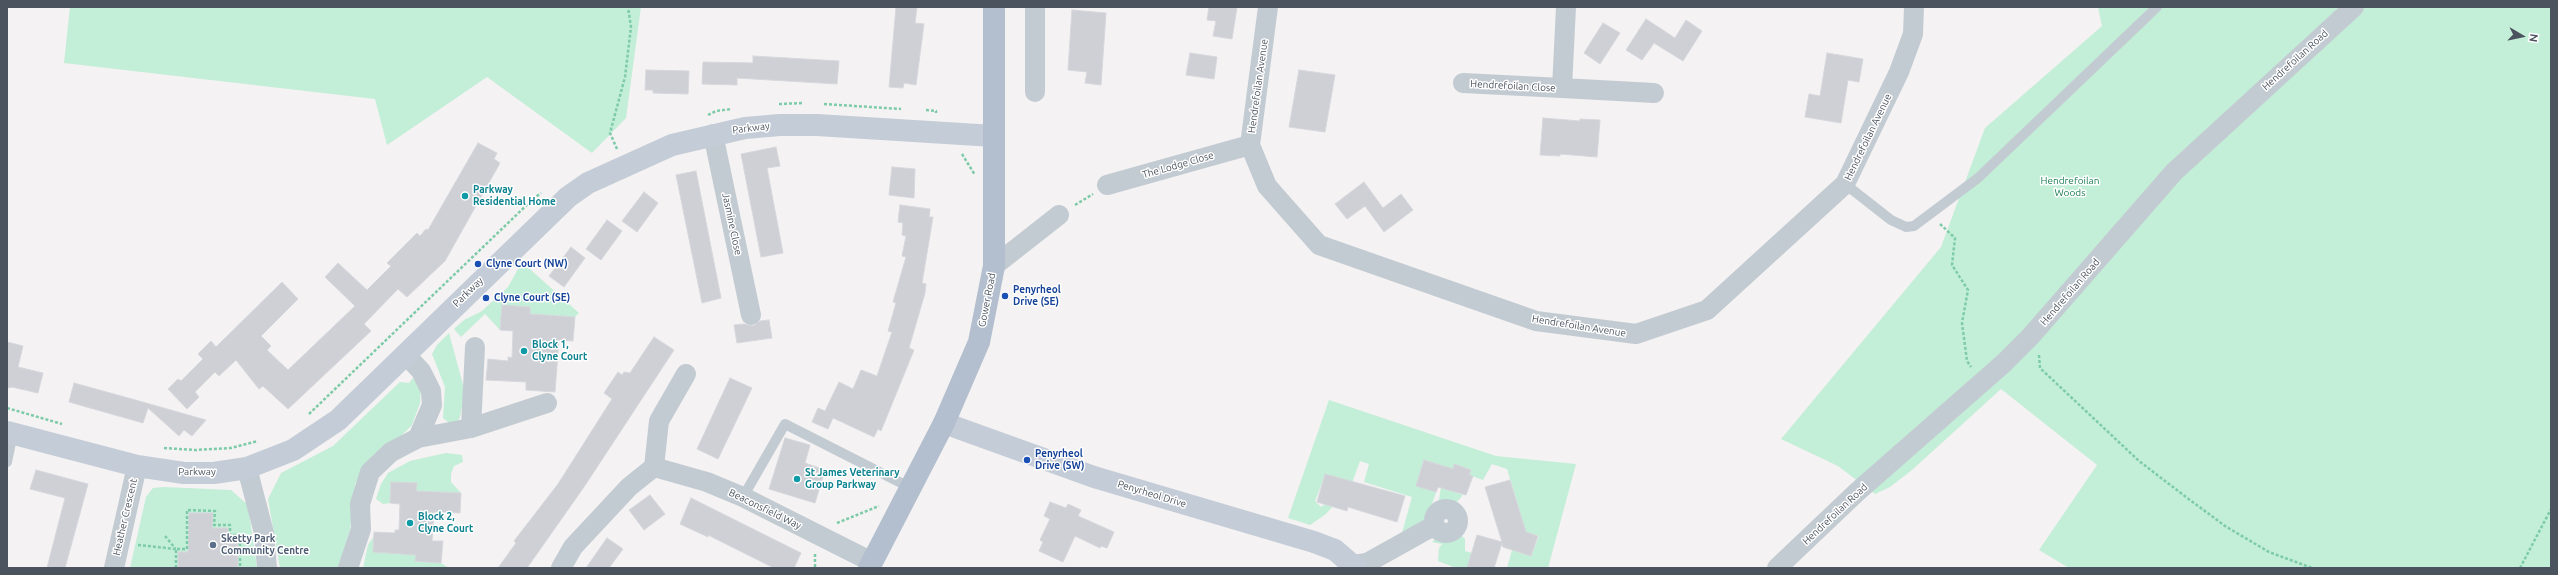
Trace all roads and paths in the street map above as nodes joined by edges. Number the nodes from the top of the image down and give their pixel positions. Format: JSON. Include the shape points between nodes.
{"nodes":[{"id":1,"x":628,"y":7,"type":"edge"},
{"id":2,"x":994,"y":7,"type":"edge"},
{"id":3,"x":1035,"y":7,"type":"edge"},
{"id":4,"x":1268,"y":7,"type":"edge"},
{"id":5,"x":1566,"y":7,"type":"edge"},
{"id":6,"x":1914,"y":7,"type":"edge"},
{"id":7,"x":2157,"y":7,"type":"edge"},
{"id":8,"x":2354,"y":7,"type":"edge"},
{"id":9,"x":1463,"y":83,"type":"dead end"},
{"id":10,"x":1562,"y":88,"type":"junction"},
{"id":11,"x":1035,"y":92,"type":"dead end"},
{"id":12,"x":1654,"y":93,"type":"dead end"},
{"id":13,"x":713,"y":134,"type":"junction"},
{"id":14,"x":994,"y":136,"type":"junction"},
{"id":15,"x":1250,"y":145,"type":"junction"},
{"id":16,"x":619,"y":154,"type":"dead end"},
{"id":17,"x":1845,"y":184,"type":"junction"},
{"id":18,"x":1107,"y":185,"type":"joint"},
{"id":19,"x":1059,"y":215,"type":"joint"},
{"id":20,"x":1924,"y":219,"type":"junction"},
{"id":21,"x":994,"y":266,"type":"junction"},
{"id":22,"x":751,"y":315,"type":"dead end"},
{"id":23,"x":2030,"y":337,"type":"junction"},
{"id":24,"x":475,"y":347,"type":"dead end"},
{"id":25,"x":405,"y":354,"type":"junction"},
{"id":26,"x":686,"y":374,"type":"dead end"},
{"id":27,"x":1983,"y":382,"type":"junction"},
{"id":28,"x":547,"y":403,"type":"dead end"},
{"id":29,"x":944,"y":423,"type":"junction"},
{"id":30,"x":472,"y":428,"type":"junction"},
{"id":31,"x":10,"y":432,"type":"edge"},
{"id":32,"x":418,"y":438,"type":"junction"},
{"id":33,"x":7,"y":462,"type":"edge"},
{"id":34,"x":138,"y":466,"type":"junction"},
{"id":35,"x":654,"y":467,"type":"junction"},
{"id":36,"x":247,"y":468,"type":"junction"},
{"id":37,"x":907,"y":491,"type":"junction"},
{"id":38,"x":743,"y":497,"type":"junction"},
{"id":39,"x":2551,"y":509,"type":"edge"},
{"id":40,"x":1435,"y":525,"type":"dead end"},
{"id":41,"x":814,"y":532,"type":"junction"},
{"id":42,"x":165,"y":536,"type":"dead end"},
{"id":43,"x":118,"y":544,"type":"junction"},
{"id":44,"x":176,"y":548,"type":"junction"},
{"id":45,"x":870,"y":565,"type":"edge"},
{"id":46,"x":176,"y":566,"type":"edge"},
{"id":47,"x":1355,"y":567,"type":"edge"},
{"id":48,"x":114,"y":568,"type":"edge"},
{"id":49,"x":240,"y":568,"type":"edge"},
{"id":50,"x":267,"y":568,"type":"edge"},
{"id":51,"x":348,"y":568,"type":"edge"},
{"id":52,"x":561,"y":568,"type":"edge"},
{"id":53,"x":815,"y":568,"type":"edge"},
{"id":54,"x":1777,"y":568,"type":"edge"},
{"id":55,"x":2312,"y":568,"type":"edge"},
{"id":56,"x":2520,"y":568,"type":"edge"}],
"edges":[{"from":1,"to":16,"type":"path","via":[[630,27],[625,77],[610,133]]},
{"from":2,"to":14,"type":"main road","name":"Gower Road"},
{"from":3,"to":11,"type":"street"},
{"from":4,"to":15,"type":"street","name":"Hendrefoilan Avenue"},
{"from":5,"to":10,"type":"street","name":"Hendrefoilan Close"},
{"from":6,"to":17,"type":"street","name":"Hendrefoilan Avenue","via":[[1913,34],[1899,72]]},
{"from":7,"to":20,"type":"lane","via":[[1978,178]]},
{"from":8,"to":23,"type":"street","name":"Hendrefoilan Road","via":[[2174,172]]},
{"from":9,"to":10,"type":"street","name":"Hendrefoilan Close"},
{"from":10,"to":12,"type":"street","name":"Hendrefoilan Close"},
{"from":13,"to":14,"type":"street","name":"Parkway","via":[[752,127],[817,125]]},
{"from":13,"to":22,"type":"street","name":"Jasmine Close"},
{"from":13,"to":25,"type":"street","name":"Parkway","via":[[672,145],[588,183],[568,196]]},
{"from":14,"to":21,"type":"main road","name":"Gower Road"},
{"from":15,"to":17,"type":"street","name":"Hendrefoilan Avenue","via":[[1267,186],[1319,245],[1536,321],[1636,334],[1707,310]]},
{"from":15,"to":18,"type":"street","name":"The Lodge Close"},
{"from":17,"to":20,"type":"lane","via":[[1873,208],[1906,227],[1911,227]]},
{"from":18,"to":19,"type":"path"},
{"from":19,"to":21,"type":"street"},
{"from":20,"to":27,"type":"path","via":[[1943,224],[1955,238],[1952,265],[1968,290],[1962,323],[1968,361]]},
{"from":21,"to":29,"type":"main road","name":"Gower Road","via":[[979,342]]},
{"from":23,"to":27,"type":"street","name":"Hendrefoilan Road"},
{"from":23,"to":55,"type":"path","via":[[2038,349],[2040,368],[2140,461],[2225,526],[2269,552]]},
{"from":24,"to":30,"type":"street"},
{"from":25,"to":32,"type":"street","via":[[421,371],[431,391],[432,405]]},
{"from":25,"to":36,"type":"street","name":"Parkway","via":[[338,420],[321,433],[293,450]]},
{"from":26,"to":35,"type":"street","via":[[659,421]]},
{"from":27,"to":54,"type":"street","name":"Hendrefoilan Road","via":[[1857,492]]},
{"from":28,"to":30,"type":"street"},
{"from":29,"to":37,"type":"main road","name":"Gower Road"},
{"from":29,"to":47,"type":"street","name":"Penyrheol Drive","via":[[1094,477],[1314,542],[1334,550]]},
{"from":30,"to":32,"type":"street"},
{"from":31,"to":33,"type":"lane"},
{"from":31,"to":34,"type":"street","name":"Parkway"},
{"from":32,"to":51,"type":"street","via":[[391,452],[370,472],[360,504],[361,529]]},
{"from":34,"to":36,"type":"street","name":"Parkway","via":[[184,473],[214,473]]},
{"from":34,"to":43,"type":"street","name":"Heather Crescent"},
{"from":35,"to":38,"type":"street","name":"Beaconsfield Way","via":[[707,482]]},
{"from":35,"to":52,"type":"street","via":[[628,487],[574,547]]},
{"from":36,"to":50,"type":"street","via":[[264,533]]},
{"from":37,"to":38,"type":"lane","via":[[785,424]]},
{"from":37,"to":41,"type":"path"},
{"from":37,"to":45,"type":"main road","name":"Gower Road"},
{"from":38,"to":41,"type":"street","name":"Beaconsfield Way"},
{"from":39,"to":56,"type":"path"},
{"from":40,"to":47,"type":"street","via":[[1367,563]]},
{"from":41,"to":45,"type":"street","name":"Beaconsfield Way"},
{"from":41,"to":53,"type":"path"},
{"from":42,"to":44,"type":"path"},
{"from":43,"to":44,"type":"path"},
{"from":43,"to":48,"type":"street","name":"Heather Crescent"},
{"from":44,"to":46,"type":"path"},
{"from":44,"to":49,"type":"path","via":[[187,549],[187,510],[215,511],[214,525],[230,525],[230,535],[240,536]]}]}
